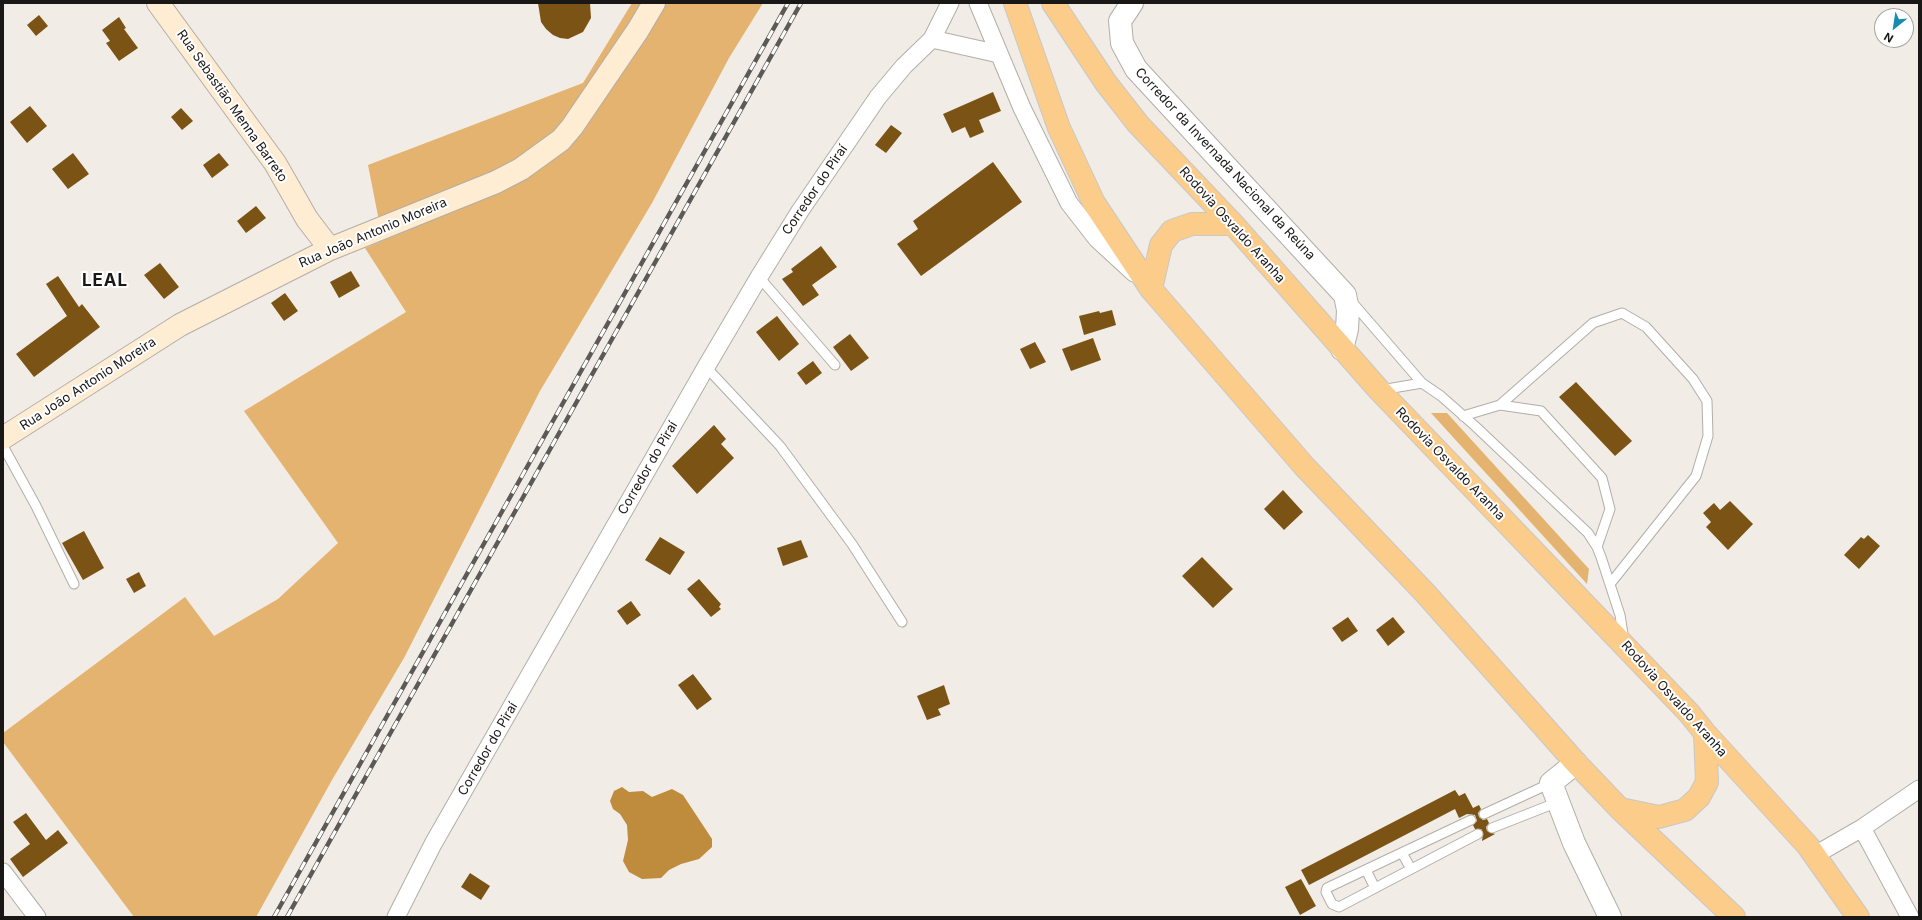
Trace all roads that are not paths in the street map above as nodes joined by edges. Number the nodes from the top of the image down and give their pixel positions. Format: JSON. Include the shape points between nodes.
{"nodes":[{"id":1,"x":158,"y":3,"type":"edge"},
{"id":2,"x":654,"y":3,"type":"edge"},
{"id":3,"x":950,"y":3,"type":"edge"},
{"id":4,"x":978,"y":3,"type":"edge"},
{"id":5,"x":1016,"y":3,"type":"edge"},
{"id":6,"x":1053,"y":3,"type":"edge"},
{"id":7,"x":1132,"y":3,"type":"edge"},
{"id":8,"x":932,"y":39,"type":"junction"},
{"id":9,"x":999,"y":54,"type":"junction"},
{"id":10,"x":1233,"y":224,"type":"junction"},
{"id":11,"x":330,"y":249,"type":"junction"},
{"id":12,"x":759,"y":277,"type":"junction"},
{"id":13,"x":1151,"y":289,"type":"junction"},
{"id":14,"x":1345,"y":295,"type":"junction"},
{"id":15,"x":1342,"y":349,"type":"junction"},
{"id":16,"x":835,"y":365,"type":"dead end"},
{"id":17,"x":706,"y":367,"type":"junction"},
{"id":18,"x":1422,"y":383,"type":"junction"},
{"id":19,"x":1378,"y":390,"type":"junction"},
{"id":20,"x":1500,"y":404,"type":"junction"},
{"id":21,"x":1463,"y":416,"type":"junction"},
{"id":22,"x":3,"y":438,"type":"edge"},
{"id":23,"x":3,"y":446,"type":"edge"},
{"id":24,"x":1597,"y":547,"type":"junction"},
{"id":25,"x":74,"y":584,"type":"dead end"},
{"id":26,"x":1610,"y":584,"type":"junction"},
{"id":27,"x":902,"y":622,"type":"dead end"},
{"id":28,"x":1625,"y":645,"type":"junction"},
{"id":29,"x":1705,"y":733,"type":"junction"},
{"id":30,"x":1576,"y":763,"type":"junction"},
{"id":31,"x":1919,"y":789,"type":"edge"},
{"id":32,"x":1554,"y":792,"type":"junction"},
{"id":33,"x":1620,"y":809,"type":"junction"},
{"id":34,"x":1484,"y":814,"type":"dead end"},
{"id":35,"x":1471,"y":820,"type":"dead end"},
{"id":36,"x":1492,"y":828,"type":"dead end"},
{"id":37,"x":1862,"y":828,"type":"junction"},
{"id":38,"x":1478,"y":834,"type":"dead end"},
{"id":39,"x":1402,"y":853,"type":"junction"},
{"id":40,"x":1815,"y":855,"type":"junction"},
{"id":41,"x":1410,"y":869,"type":"junction"},
{"id":42,"x":1366,"y":870,"type":"junction"},
{"id":43,"x":3,"y":872,"type":"edge"},
{"id":44,"x":1375,"y":888,"type":"junction"},
{"id":45,"x":37,"y":917,"type":"edge"},
{"id":46,"x":396,"y":917,"type":"edge"},
{"id":47,"x":1610,"y":917,"type":"edge"},
{"id":48,"x":1734,"y":917,"type":"edge"},
{"id":49,"x":1858,"y":917,"type":"edge"},
{"id":50,"x":1910,"y":917,"type":"edge"}],
"edges":[{"from":1,"to":11,"type":"main road","name":"Rua Sebastião Menna Barreto","via":[[275,163],[307,219]]},
{"from":2,"to":11,"type":"main road","name":"Rua João Antonio Moreira","via":[[585,110],[561,140],[544,153],[496,182]]},
{"from":3,"to":8,"type":"street","name":"Corredor do Piraí"},
{"from":4,"to":9,"type":"street"},
{"from":5,"to":13,"type":"highway","via":[[1059,128],[1094,203]]},
{"from":6,"to":10,"type":"highway","name":"Rodovia Osvaldo Aranha","via":[[1106,83],[1138,124]]},
{"from":7,"to":14,"type":"street","name":"Corredor da Invernada Nacional da Reúna","via":[[1120,21],[1122,43],[1136,69]]},
{"from":8,"to":9,"type":"street"},
{"from":8,"to":12,"type":"street","name":"Corredor do Piraí","via":[[878,96]]},
{"from":9,"to":13,"type":"street","via":[[1069,204],[1097,239]]},
{"from":10,"to":13,"type":"highway","via":[[1192,224],[1172,231],[1160,245]]},
{"from":10,"to":15,"type":"highway","name":"Rodovia Osvaldo Aranha"},
{"from":11,"to":22,"type":"main road","name":"Rua João Antonio Moreira","via":[[180,325]]},
{"from":12,"to":16,"type":"lane"},
{"from":12,"to":17,"type":"street","name":"Corredor do Piraí"},
{"from":13,"to":30,"type":"highway","via":[[1304,466],[1426,594]]},
{"from":14,"to":15,"type":"street","via":[[1348,310],[1347,329]]},
{"from":14,"to":18,"type":"lane"},
{"from":15,"to":19,"type":"highway","name":"Rodovia Osvaldo Aranha"},
{"from":17,"to":27,"type":"lane","via":[[780,446],[852,544]]},
{"from":17,"to":46,"type":"street","name":"Corredor do Piraí","via":[[433,844]]},
{"from":18,"to":19,"type":"lane"},
{"from":18,"to":21,"type":"lane"},
{"from":19,"to":28,"type":"highway","name":"Rodovia Osvaldo Aranha"},
{"from":20,"to":21,"type":"lane"},
{"from":20,"to":24,"type":"lane","via":[[1541,411],[1602,478],[1610,509]]},
{"from":20,"to":26,"type":"lane","via":[[1593,323],[1622,313],[1646,327],[1693,379],[1707,401],[1708,436],[1696,476]]},
{"from":21,"to":24,"type":"lane","via":[[1588,533]]},
{"from":23,"to":25,"type":"lane"},
{"from":24,"to":26,"type":"lane"},
{"from":26,"to":28,"type":"lane","via":[[1620,615]]},
{"from":28,"to":29,"type":"highway","name":"Rodovia Osvaldo Aranha"},
{"from":29,"to":33,"type":"highway","via":[[1707,782],[1699,797],[1684,810],[1659,817]]},
{"from":29,"to":40,"type":"highway","name":"Rodovia Osvaldo Aranha"},
{"from":30,"to":32,"type":"street"},
{"from":30,"to":33,"type":"highway"},
{"from":31,"to":37,"type":"street"},
{"from":32,"to":34,"type":"lane"},
{"from":32,"to":36,"type":"lane"},
{"from":32,"to":47,"type":"street","via":[[1574,843]]},
{"from":33,"to":48,"type":"highway"},
{"from":35,"to":39,"type":"lane"},
{"from":37,"to":40,"type":"street"},
{"from":37,"to":50,"type":"street"},
{"from":38,"to":41,"type":"lane"},
{"from":39,"to":41,"type":"lane"},
{"from":39,"to":42,"type":"lane"},
{"from":40,"to":49,"type":"highway","name":"Rodovia Osvaldo Aranha"},
{"from":41,"to":44,"type":"lane"},
{"from":42,"to":44,"type":"lane"},
{"from":42,"to":44,"type":"lane","via":[[1328,888],[1326,892],[1332,904],[1339,907]]},
{"from":43,"to":45,"type":"street"}]}
